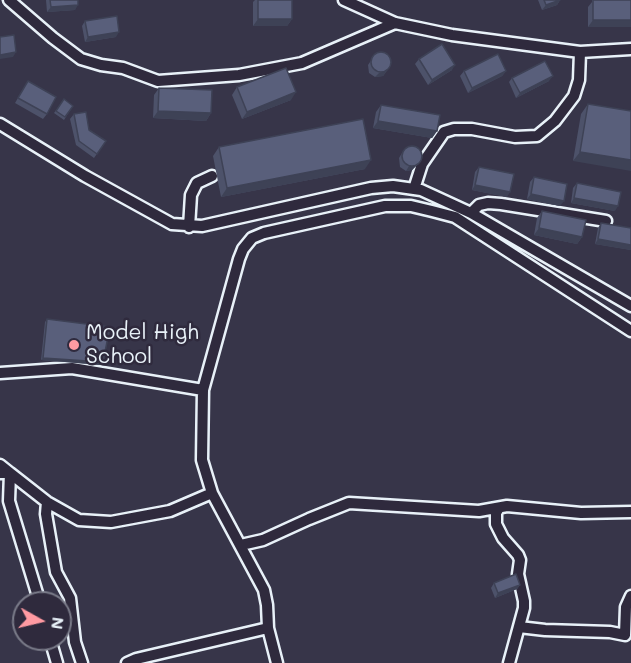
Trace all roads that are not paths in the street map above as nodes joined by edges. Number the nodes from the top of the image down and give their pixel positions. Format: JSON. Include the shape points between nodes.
{"nodes":[{"id":1,"x":9,"y":0,"type":"edge"},
{"id":2,"x":344,"y":0,"type":"edge"},
{"id":3,"x":395,"y":23,"type":"junction"},
{"id":4,"x":631,"y":50,"type":"edge"},
{"id":5,"x":580,"y":52,"type":"junction"},
{"id":6,"x":0,"y":124,"type":"edge"},
{"id":7,"x":212,"y":176,"type":"dead end"},
{"id":8,"x":414,"y":189,"type":"junction"},
{"id":9,"x":471,"y":213,"type":"junction"},
{"id":10,"x":606,"y":221,"type":"edge"},
{"id":11,"x":189,"y":227,"type":"junction"},
{"id":12,"x":631,"y":306,"type":"edge"},
{"id":13,"x":631,"y":331,"type":"edge"},
{"id":14,"x":0,"y":373,"type":"edge"},
{"id":15,"x":203,"y":390,"type":"junction"},
{"id":16,"x":0,"y":465,"type":"edge"},
{"id":17,"x":5,"y":473,"type":"edge"},
{"id":18,"x":212,"y":493,"type":"junction"},
{"id":19,"x":47,"y":502,"type":"junction"},
{"id":20,"x":499,"y":508,"type":"junction"},
{"id":21,"x":631,"y":512,"type":"edge"},
{"id":22,"x":241,"y":545,"type":"junction"},
{"id":23,"x":36,"y":591,"type":"edge"},
{"id":24,"x":631,"y":596,"type":"edge"},
{"id":25,"x":519,"y":627,"type":"junction"},
{"id":26,"x":268,"y":628,"type":"junction"},
{"id":27,"x":82,"y":663,"type":"edge"},
{"id":28,"x":127,"y":663,"type":"edge"},
{"id":29,"x":277,"y":663,"type":"edge"},
{"id":30,"x":509,"y":663,"type":"edge"}],
"edges":[{"from":1,"to":3,"type":"street","via":[[81,59],[159,81],[238,75],[302,63]]},
{"from":2,"to":3,"type":"street"},
{"from":3,"to":5,"type":"street","via":[[452,35]]},
{"from":4,"to":5,"type":"street"},
{"from":5,"to":8,"type":"street","via":[[574,96],[555,121],[537,136],[515,137],[472,129],[444,132],[422,164]]},
{"from":6,"to":11,"type":"street","via":[[172,224]]},
{"from":7,"to":11,"type":"street","via":[[197,183],[191,195]]},
{"from":8,"to":9,"type":"street"},
{"from":8,"to":11,"type":"street","via":[[371,188]]},
{"from":9,"to":10,"type":"street","via":[[479,205],[495,204]]},
{"from":9,"to":12,"type":"street"},
{"from":13,"to":15,"type":"street","via":[[455,217],[411,206],[385,206],[252,238],[239,259]]},
{"from":14,"to":15,"type":"street","via":[[72,368]]},
{"from":15,"to":18,"type":"street","via":[[202,460]]},
{"from":16,"to":17,"type":"street"},
{"from":17,"to":19,"type":"street"},
{"from":17,"to":23,"type":"street","via":[[9,501]]},
{"from":18,"to":19,"type":"street","via":[[170,511],[111,522],[79,520]]},
{"from":18,"to":22,"type":"street"},
{"from":19,"to":27,"type":"street","via":[[56,572],[70,598],[75,642]]},
{"from":20,"to":21,"type":"street"},
{"from":20,"to":22,"type":"street","via":[[478,511],[349,503],[263,540]]},
{"from":20,"to":25,"type":"street","via":[[496,524],[520,560],[518,574],[524,601]]},
{"from":22,"to":26,"type":"street","via":[[264,590]]},
{"from":24,"to":25,"type":"street","via":[[626,607],[625,635]]},
{"from":25,"to":30,"type":"street"},
{"from":26,"to":28,"type":"street"},
{"from":26,"to":29,"type":"street"}]}
